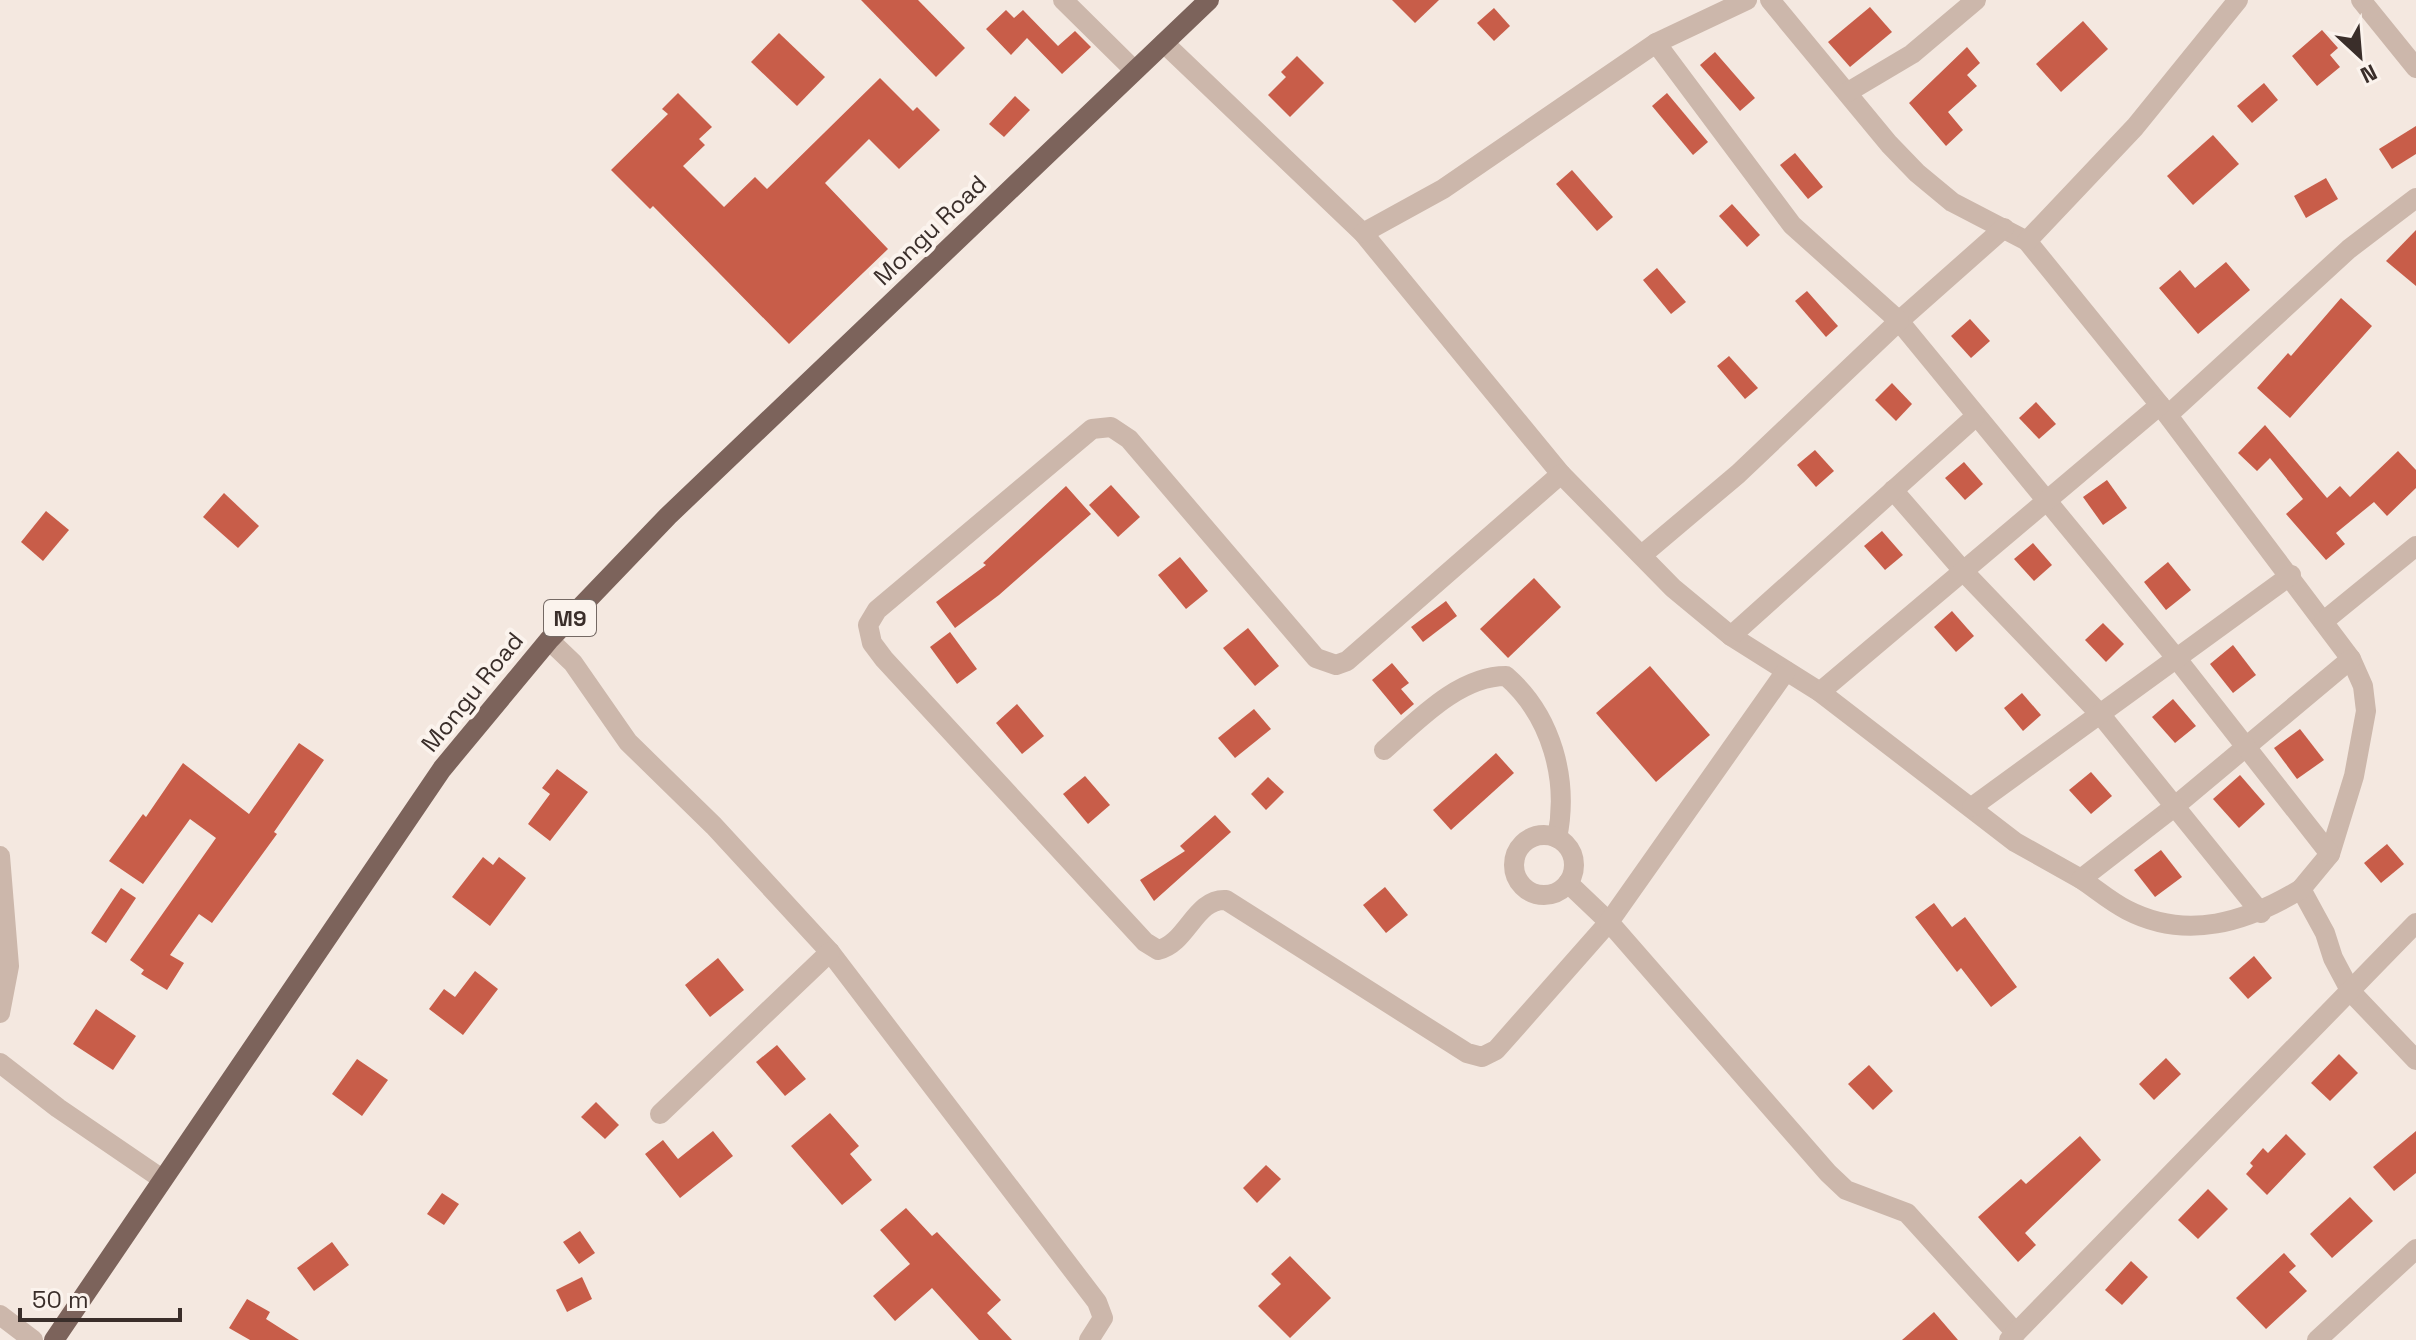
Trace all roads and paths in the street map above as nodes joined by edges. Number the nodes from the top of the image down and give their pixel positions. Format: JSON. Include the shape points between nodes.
{"nodes":[{"id":1,"x":1063,"y":0,"type":"edge"},
{"id":2,"x":1209,"y":0,"type":"edge"},
{"id":3,"x":1747,"y":0,"type":"edge"},
{"id":4,"x":1770,"y":0,"type":"edge"},
{"id":5,"x":1976,"y":0,"type":"edge"},
{"id":6,"x":2238,"y":0,"type":"edge"},
{"id":7,"x":2361,"y":0,"type":"edge"},
{"id":8,"x":1164,"y":43,"type":"junction"},
{"id":9,"x":1656,"y":43,"type":"junction"},
{"id":10,"x":2416,"y":68,"type":"edge"},
{"id":11,"x":1134,"y":70,"type":"junction"},
{"id":12,"x":1848,"y":92,"type":"junction"},
{"id":13,"x":2416,"y":198,"type":"edge"},
{"id":14,"x":2004,"y":228,"type":"junction"},
{"id":15,"x":1363,"y":233,"type":"junction"},
{"id":16,"x":2027,"y":241,"type":"junction"},
{"id":17,"x":1899,"y":321,"type":"junction"},
{"id":18,"x":2164,"y":410,"type":"junction"},
{"id":19,"x":1975,"y":417,"type":"junction"},
{"id":20,"x":1561,"y":474,"type":"junction"},
{"id":21,"x":1893,"y":490,"type":"junction"},
{"id":22,"x":2048,"y":501,"type":"junction"},
{"id":23,"x":2416,"y":546,"type":"edge"},
{"id":24,"x":1642,"y":555,"type":"junction"},
{"id":25,"x":1965,"y":573,"type":"junction"},
{"id":26,"x":2291,"y":575,"type":"junction"},
{"id":27,"x":2324,"y":621,"type":"junction"},
{"id":28,"x":1731,"y":636,"type":"junction"},
{"id":29,"x":549,"y":640,"type":"junction"},
{"id":30,"x":2177,"y":659,"type":"junction"},
{"id":31,"x":2351,"y":659,"type":"junction"},
{"id":32,"x":1786,"y":671,"type":"junction"},
{"id":33,"x":1820,"y":692,"type":"junction"},
{"id":34,"x":2100,"y":714,"type":"junction"},
{"id":35,"x":2246,"y":745,"type":"junction"},
{"id":36,"x":1384,"y":750,"type":"dead end"},
{"id":37,"x":1972,"y":807,"type":"junction"},
{"id":38,"x":2174,"y":807,"type":"junction"},
{"id":39,"x":1557,"y":838,"type":"junction"},
{"id":40,"x":2330,"y":854,"type":"junction"},
{"id":41,"x":0,"y":856,"type":"edge"},
{"id":42,"x":2081,"y":879,"type":"junction"},
{"id":43,"x":1568,"y":883,"type":"junction"},
{"id":44,"x":2301,"y":889,"type":"junction"},
{"id":45,"x":2261,"y":913,"type":"junction"},
{"id":46,"x":1609,"y":922,"type":"junction"},
{"id":47,"x":2416,"y":923,"type":"edge"},
{"id":48,"x":830,"y":952,"type":"junction"},
{"id":49,"x":2351,"y":992,"type":"junction"},
{"id":50,"x":0,"y":1013,"type":"edge"},
{"id":51,"x":2416,"y":1060,"type":"edge"},
{"id":52,"x":0,"y":1063,"type":"edge"},
{"id":53,"x":660,"y":1114,"type":"dead end"},
{"id":54,"x":162,"y":1179,"type":"junction"},
{"id":55,"x":2416,"y":1249,"type":"edge"},
{"id":56,"x":0,"y":1315,"type":"edge"},
{"id":57,"x":2012,"y":1337,"type":"edge"},
{"id":58,"x":33,"y":1340,"type":"edge"},
{"id":59,"x":54,"y":1340,"type":"edge"},
{"id":60,"x":1089,"y":1340,"type":"edge"},
{"id":61,"x":2317,"y":1340,"type":"edge"}],
"edges":[{"from":1,"to":11,"type":"street"},
{"from":2,"to":8,"type":"main road","name":"Mongu Road","number":"M9"},
{"from":3,"to":9,"type":"street"},
{"from":4,"to":12,"type":"street"},
{"from":5,"to":12,"type":"street","via":[[1912,54]]},
{"from":6,"to":16,"type":"street","via":[[2135,127]]},
{"from":7,"to":10,"type":"street"},
{"from":8,"to":11,"type":"main road","name":"Mongu Road","number":"M9"},
{"from":8,"to":15,"type":"street"},
{"from":9,"to":15,"type":"street","via":[[1443,189]]},
{"from":9,"to":17,"type":"street","via":[[1792,225]]},
{"from":11,"to":29,"type":"main road","name":"Mongu Road","number":"M9","via":[[668,516]]},
{"from":12,"to":14,"type":"street","via":[[1917,173],[1952,202]]},
{"from":13,"to":18,"type":"street","via":[[2349,249]]},
{"from":14,"to":16,"type":"street"},
{"from":14,"to":17,"type":"street"},
{"from":15,"to":20,"type":"street"},
{"from":16,"to":18,"type":"street"},
{"from":17,"to":19,"type":"street"},
{"from":17,"to":24,"type":"street","via":[[1738,474]]},
{"from":18,"to":22,"type":"street"},
{"from":18,"to":26,"type":"street"},
{"from":19,"to":21,"type":"street"},
{"from":19,"to":22,"type":"street"},
{"from":20,"to":24,"type":"street"},
{"from":20,"to":46,"type":"street","via":[[1347,661],[1336,665],[1316,658],[1129,439],[1111,427],[1092,429],[877,610],[868,625],[872,643],[884,659],[1158,950],[1170,947],[1206,905],[1226,900],[1467,1053],[1482,1057],[1496,1050]]},
{"from":21,"to":25,"type":"street"},
{"from":21,"to":28,"type":"street"},
{"from":22,"to":25,"type":"street"},
{"from":22,"to":30,"type":"street"},
{"from":23,"to":27,"type":"street"},
{"from":24,"to":28,"type":"street"},
{"from":25,"to":33,"type":"street"},
{"from":25,"to":34,"type":"street"},
{"from":26,"to":27,"type":"street"},
{"from":26,"to":30,"type":"street"},
{"from":27,"to":31,"type":"street"},
{"from":28,"to":32,"type":"street"},
{"from":29,"to":48,"type":"street","via":[[573,663],[628,742]]},
{"from":29,"to":54,"type":"main road","name":"Mongu Road","number":"M9","via":[[442,769]]},
{"from":30,"to":34,"type":"street"},
{"from":30,"to":35,"type":"street"},
{"from":31,"to":35,"type":"street"},
{"from":31,"to":40,"type":"street","via":[[2363,686],[2366,711],[2354,776]]},
{"from":32,"to":33,"type":"street"},
{"from":32,"to":46,"type":"street"},
{"from":33,"to":37,"type":"street"},
{"from":34,"to":37,"type":"street"},
{"from":34,"to":38,"type":"street"},
{"from":35,"to":38,"type":"street"},
{"from":35,"to":40,"type":"street"},
{"from":36,"to":39,"type":"street","via":[[1424,714],[1483,676],[1506,676],[1537,711],[1561,776],[1563,809]]},
{"from":37,"to":42,"type":"street","via":[[2015,842]]},
{"from":38,"to":42,"type":"street"},
{"from":38,"to":45,"type":"street"},
{"from":39,"to":43,"type":"street","via":[[1573,858]]},
{"from":39,"to":43,"type":"street","via":[[1533,838],[1516,854],[1514,866],[1525,888],[1535,894],[1559,891]]},
{"from":40,"to":44,"type":"street"},
{"from":41,"to":50,"type":"street","via":[[9,966]]},
{"from":42,"to":45,"type":"street","via":[[2128,911],[2175,926],[2218,924]]},
{"from":43,"to":46,"type":"street"},
{"from":44,"to":45,"type":"street"},
{"from":44,"to":49,"type":"street"},
{"from":46,"to":57,"type":"street","via":[[1828,1173],[1846,1190],[1907,1213]]},
{"from":47,"to":49,"type":"street"},
{"from":48,"to":53,"type":"street"},
{"from":48,"to":60,"type":"street","via":[[1097,1302],[1103,1318]]},
{"from":49,"to":51,"type":"street"},
{"from":49,"to":57,"type":"street"},
{"from":52,"to":54,"type":"street"},
{"from":54,"to":59,"type":"main road","name":"Mongu Road","number":"M9"},
{"from":55,"to":61,"type":"street"},
{"from":56,"to":58,"type":"street"}]}
